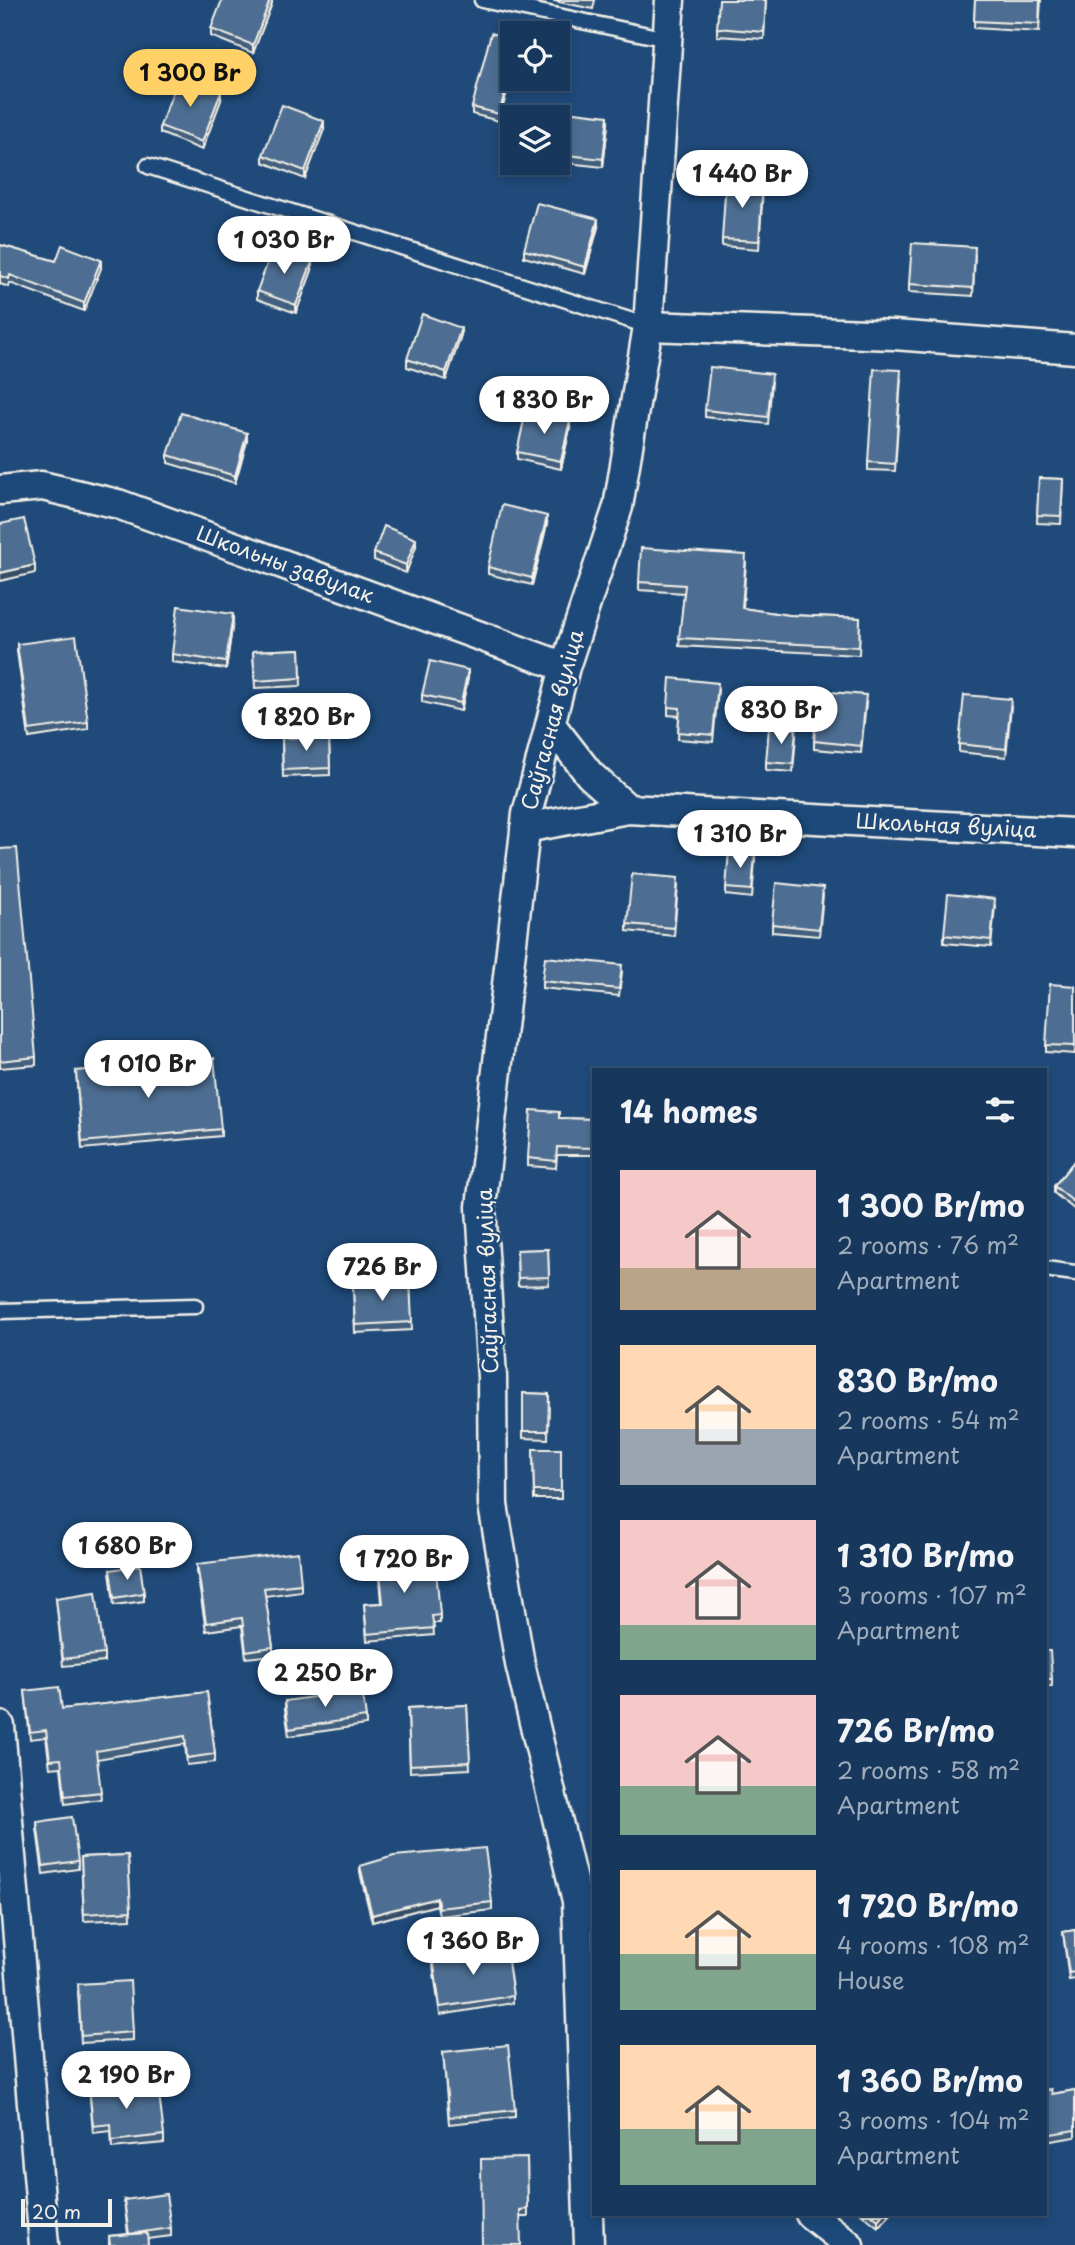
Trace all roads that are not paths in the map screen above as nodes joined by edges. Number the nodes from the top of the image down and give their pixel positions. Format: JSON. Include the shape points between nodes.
{"nodes":[{"id":1,"x":482,"y":0,"type":"edge"},
{"id":2,"x":670,"y":0,"type":"edge"},
{"id":3,"x":667,"y":39,"type":"junction"},
{"id":4,"x":148,"y":166,"type":"dead end"},
{"id":5,"x":648,"y":326,"type":"junction"},
{"id":6,"x":1075,"y":349,"type":"edge"},
{"id":7,"x":0,"y":490,"type":"edge"},
{"id":8,"x":565,"y":667,"type":"junction"},
{"id":9,"x":551,"y":725,"type":"junction"},
{"id":10,"x":628,"y":808,"type":"junction"},
{"id":11,"x":525,"y":828,"type":"junction"},
{"id":12,"x":1075,"y":833,"type":"edge"},
{"id":13,"x":1047,"y":1269,"type":"edge"},
{"id":14,"x":1075,"y":1273,"type":"edge"},
{"id":15,"x":195,"y":1306,"type":"dead end"},
{"id":16,"x":0,"y":1311,"type":"edge"},
{"id":17,"x":0,"y":1726,"type":"edge"},
{"id":18,"x":577,"y":1901,"type":"junction"},
{"id":19,"x":592,"y":1928,"type":"edge"},
{"id":20,"x":813,"y":2216,"type":"edge"},
{"id":21,"x":44,"y":2245,"type":"edge"},
{"id":22,"x":589,"y":2245,"type":"edge"},
{"id":23,"x":849,"y":2245,"type":"edge"}],
"edges":[{"from":1,"to":3,"type":"lane"},
{"from":2,"to":3,"type":"street","name":"Саўгасная вуліца"},
{"from":3,"to":5,"type":"street","name":"Саўгасная вуліца"},
{"from":4,"to":5,"type":"lane"},
{"from":5,"to":6,"type":"street","via":[[894,335]]},
{"from":5,"to":8,"type":"street","name":"Саўгасная вуліца","via":[[618,507]]},
{"from":7,"to":8,"type":"street","name":"Школьны завулак","via":[[42,486],[118,504]]},
{"from":8,"to":9,"type":"street","name":"Саўгасная вуліца"},
{"from":9,"to":10,"type":"street","via":[[590,775]]},
{"from":9,"to":11,"type":"street","name":"Саўгасная вуліца"},
{"from":10,"to":11,"type":"street","name":"Школьная вуліца"},
{"from":10,"to":12,"type":"street","name":"Школьная вуліца"},
{"from":11,"to":18,"type":"street","name":"Саўгасная вуліца","via":[[481,1207],[492,1377],[494,1505],[520,1664]]},
{"from":13,"to":14,"type":"lane"},
{"from":15,"to":16,"type":"lane"},
{"from":17,"to":21,"type":"street"},
{"from":18,"to":19,"type":"street"},
{"from":18,"to":22,"type":"street","name":"Саўгасная вуліца"},
{"from":20,"to":23,"type":"street"}]}
